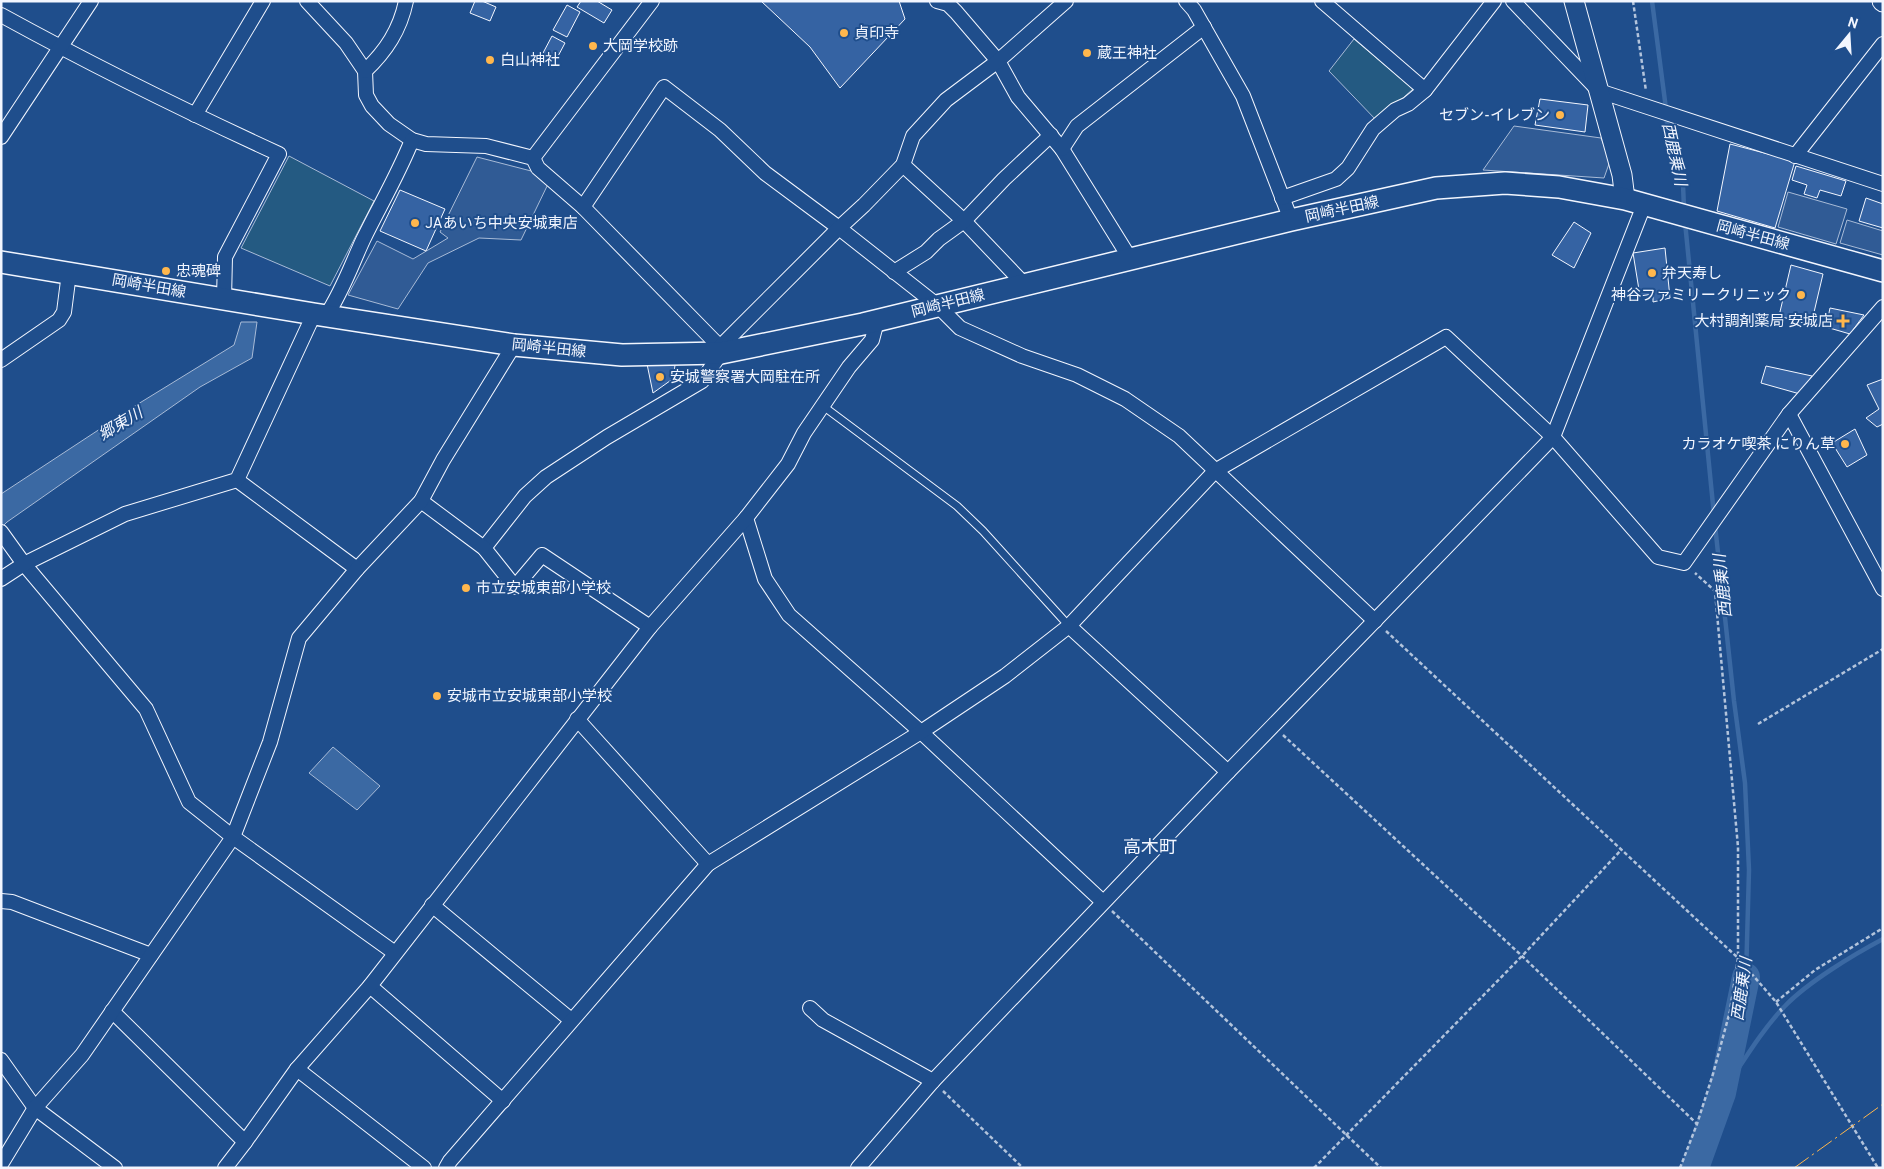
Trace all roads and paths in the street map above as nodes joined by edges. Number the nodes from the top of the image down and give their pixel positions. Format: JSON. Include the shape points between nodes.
{"nodes":[{"id":1,"x":90,"y":1,"type":"edge"},
{"id":2,"x":263,"y":1,"type":"edge"},
{"id":3,"x":307,"y":1,"type":"edge"},
{"id":4,"x":406,"y":1,"type":"edge"},
{"id":5,"x":652,"y":1,"type":"edge"},
{"id":6,"x":925,"y":1,"type":"edge"},
{"id":7,"x":937,"y":1,"type":"edge"},
{"id":8,"x":1066,"y":1,"type":"edge"},
{"id":9,"x":1186,"y":1,"type":"edge"},
{"id":10,"x":1322,"y":1,"type":"edge"},
{"id":11,"x":1494,"y":1,"type":"edge"},
{"id":12,"x":1513,"y":1,"type":"edge"},
{"id":13,"x":1574,"y":1,"type":"edge"},
{"id":14,"x":1632,"y":1,"type":"edge"},
{"id":15,"x":1,"y":15,"type":"edge"},
{"id":16,"x":1204,"y":27,"type":"junction"},
{"id":17,"x":1883,"y":44,"type":"edge"},
{"id":18,"x":60,"y":47,"type":"junction"},
{"id":19,"x":998,"y":61,"type":"junction"},
{"id":20,"x":365,"y":70,"type":"junction"},
{"id":21,"x":1424,"y":90,"type":"junction"},
{"id":22,"x":1599,"y":92,"type":"junction"},
{"id":23,"x":1648,"y":108,"type":"junction"},
{"id":24,"x":194,"y":115,"type":"junction"},
{"id":25,"x":1051,"y":136,"type":"junction"},
{"id":26,"x":1,"y":137,"type":"edge"},
{"id":27,"x":412,"y":140,"type":"junction"},
{"id":28,"x":1062,"y":149,"type":"junction"},
{"id":29,"x":1795,"y":156,"type":"junction"},
{"id":30,"x":532,"y":158,"type":"junction"},
{"id":31,"x":903,"y":165,"type":"junction"},
{"id":32,"x":1883,"y":184,"type":"edge"},
{"id":33,"x":1282,"y":198,"type":"junction"},
{"id":34,"x":1635,"y":202,"type":"junction"},
{"id":35,"x":583,"y":207,"type":"junction"},
{"id":36,"x":1291,"y":220,"type":"junction"},
{"id":37,"x":964,"y":221,"type":"junction"},
{"id":38,"x":839,"y":228,"type":"junction"},
{"id":39,"x":1131,"y":260,"type":"junction"},
{"id":40,"x":1,"y":262,"type":"edge"},
{"id":41,"x":1883,"y":270,"type":"edge"},
{"id":42,"x":894,"y":272,"type":"junction"},
{"id":43,"x":69,"y":273,"type":"junction"},
{"id":44,"x":1025,"y":285,"type":"junction"},
{"id":45,"x":224,"y":299,"type":"junction"},
{"id":46,"x":938,"y":306,"type":"junction"},
{"id":47,"x":1883,"y":307,"type":"edge"},
{"id":48,"x":320,"y":315,"type":"junction"},
{"id":49,"x":877,"y":321,"type":"junction"},
{"id":50,"x":514,"y":345,"type":"junction"},
{"id":51,"x":720,"y":350,"type":"junction"},
{"id":52,"x":1,"y":360,"type":"edge"},
{"id":53,"x":824,"y":406,"type":"junction"},
{"id":54,"x":1789,"y":414,"type":"junction"},
{"id":55,"x":1553,"y":437,"type":"junction"},
{"id":56,"x":1215,"y":471,"type":"junction"},
{"id":57,"x":237,"y":480,"type":"junction"},
{"id":58,"x":421,"y":501,"type":"junction"},
{"id":59,"x":746,"y":518,"type":"junction"},
{"id":60,"x":1,"y":532,"type":"edge"},
{"id":61,"x":484,"y":548,"type":"junction"},
{"id":62,"x":1684,"y":563,"type":"junction"},
{"id":63,"x":24,"y":564,"type":"junction"},
{"id":64,"x":357,"y":569,"type":"junction"},
{"id":65,"x":1,"y":579,"type":"edge"},
{"id":66,"x":1883,"y":589,"type":"edge"},
{"id":67,"x":1375,"y":621,"type":"junction"},
{"id":68,"x":1069,"y":626,"type":"junction"},
{"id":69,"x":650,"y":627,"type":"junction"},
{"id":70,"x":1883,"y":650,"type":"edge"},
{"id":71,"x":577,"y":718,"type":"junction"},
{"id":72,"x":1758,"y":724,"type":"dead end"},
{"id":73,"x":1273,"y":726,"type":"junction"},
{"id":74,"x":921,"y":732,"type":"junction"},
{"id":75,"x":1228,"y":772,"type":"junction"},
{"id":76,"x":233,"y":838,"type":"junction"},
{"id":77,"x":1622,"y":849,"type":"junction"},
{"id":78,"x":708,"y":864,"type":"junction"},
{"id":79,"x":1,"y":901,"type":"edge"},
{"id":80,"x":1103,"y":902,"type":"junction"},
{"id":81,"x":432,"y":906,"type":"junction"},
{"id":82,"x":1883,"y":928,"type":"edge"},
{"id":83,"x":395,"y":953,"type":"junction"},
{"id":84,"x":151,"y":955,"type":"junction"},
{"id":85,"x":1522,"y":956,"type":"junction"},
{"id":86,"x":1738,"y":958,"type":"junction"},
{"id":87,"x":370,"y":986,"type":"junction"},
{"id":88,"x":1776,"y":1002,"type":"junction"},
{"id":89,"x":810,"y":1008,"type":"dead end"},
{"id":90,"x":112,"y":1011,"type":"junction"},
{"id":91,"x":572,"y":1020,"type":"junction"},
{"id":92,"x":2,"y":1062,"type":"edge"},
{"id":93,"x":297,"y":1069,"type":"junction"},
{"id":94,"x":933,"y":1081,"type":"junction"},
{"id":95,"x":503,"y":1101,"type":"junction"},
{"id":96,"x":36,"y":1108,"type":"junction"},
{"id":97,"x":1697,"y":1124,"type":"junction"},
{"id":98,"x":1345,"y":1135,"type":"junction"},
{"id":99,"x":246,"y":1142,"type":"junction"},
{"id":100,"x":1,"y":1164,"type":"edge"},
{"id":101,"x":115,"y":1168,"type":"edge"},
{"id":102,"x":225,"y":1168,"type":"edge"},
{"id":103,"x":424,"y":1168,"type":"edge"},
{"id":104,"x":446,"y":1168,"type":"edge"},
{"id":105,"x":858,"y":1168,"type":"edge"},
{"id":106,"x":1023,"y":1168,"type":"edge"},
{"id":107,"x":1314,"y":1168,"type":"edge"},
{"id":108,"x":1380,"y":1168,"type":"edge"},
{"id":109,"x":1680,"y":1168,"type":"edge"},
{"id":110,"x":1878,"y":1168,"type":"edge"}],
"edges":[{"from":1,"to":18,"type":"street"},
{"from":2,"to":24,"type":"street"},
{"from":3,"to":20,"type":"street","via":[[346,43]]},
{"from":4,"to":20,"type":"street","via":[[401,21],[381,56]]},
{"from":5,"to":30,"type":"street"},
{"from":6,"to":7,"type":"street"},
{"from":7,"to":19,"type":"street","via":[[948,4]]},
{"from":8,"to":19,"type":"street"},
{"from":9,"to":16,"type":"street"},
{"from":10,"to":21,"type":"street"},
{"from":11,"to":21,"type":"street"},
{"from":12,"to":22,"type":"street"},
{"from":13,"to":22,"type":"street"},
{"from":14,"to":23,"type":"path"},
{"from":15,"to":18,"type":"street"},
{"from":16,"to":28,"type":"street","via":[[1077,126]]},
{"from":16,"to":33,"type":"street","via":[[1243,96]]},
{"from":17,"to":29,"type":"street"},
{"from":18,"to":24,"type":"street"},
{"from":18,"to":26,"type":"street"},
{"from":19,"to":25,"type":"street","via":[[1018,97]]},
{"from":19,"to":31,"type":"street","via":[[946,100],[913,136]]},
{"from":20,"to":27,"type":"street","via":[[366,95],[372,106],[388,124]]},
{"from":21,"to":33,"type":"street","via":[[1373,129],[1348,168],[1336,179]]},
{"from":22,"to":23,"type":"street"},
{"from":22,"to":34,"type":"street","via":[[1622,175]]},
{"from":23,"to":29,"type":"street"},
{"from":24,"to":45,"type":"street","via":[[279,154],[225,257]]},
{"from":25,"to":28,"type":"street"},
{"from":25,"to":37,"type":"street"},
{"from":27,"to":30,"type":"street","via":[[426,144],[486,146]]},
{"from":27,"to":48,"type":"street","via":[[336,301]]},
{"from":28,"to":39,"type":"street"},
{"from":29,"to":32,"type":"street"},
{"from":30,"to":35,"type":"street","via":[[538,168]]},
{"from":31,"to":37,"type":"street"},
{"from":31,"to":38,"type":"street"},
{"from":33,"to":36,"type":"street"},
{"from":34,"to":36,"type":"main road","name":"岡崎半田線","via":[[1559,187],[1505,183],[1436,188]]},
{"from":34,"to":41,"type":"main road","name":"岡崎半田線"},
{"from":34,"to":55,"type":"street"},
{"from":35,"to":38,"type":"street","via":[[664,86],[720,130],[765,173]]},
{"from":35,"to":51,"type":"street"},
{"from":36,"to":39,"type":"main road","name":"岡崎半田線"},
{"from":37,"to":42,"type":"street","via":[[926,252]]},
{"from":37,"to":44,"type":"street"},
{"from":38,"to":42,"type":"street"},
{"from":38,"to":51,"type":"street"},
{"from":39,"to":44,"type":"main road","name":"岡崎半田線"},
{"from":40,"to":43,"type":"main road","name":"岡崎半田線"},
{"from":42,"to":46,"type":"street"},
{"from":43,"to":45,"type":"main road","name":"岡崎半田線"},
{"from":43,"to":52,"type":"street","via":[[64,312],[59,320]]},
{"from":44,"to":46,"type":"main road","name":"岡崎半田線"},
{"from":45,"to":48,"type":"main road","name":"岡崎半田線"},
{"from":46,"to":49,"type":"main road","name":"岡崎半田線"},
{"from":46,"to":56,"type":"street","via":[[960,328],[1022,356],[1077,375],[1124,399],[1179,436]]},
{"from":47,"to":54,"type":"street"},
{"from":48,"to":50,"type":"main road","name":"岡崎半田線"},
{"from":48,"to":57,"type":"street"},
{"from":49,"to":51,"type":"main road","name":"岡崎半田線"},
{"from":49,"to":53,"type":"street","via":[[872,340],[848,367]]},
{"from":50,"to":51,"type":"main road","name":"岡崎半田線","via":[[622,355]]},
{"from":50,"to":58,"type":"street"},
{"from":51,"to":61,"type":"street","via":[[702,381],[546,477],[525,496]]},
{"from":53,"to":59,"type":"street","via":[[804,433],[788,464]]},
{"from":53,"to":68,"type":"lane","via":[[957,506]]},
{"from":54,"to":62,"type":"street"},
{"from":54,"to":66,"type":"street"},
{"from":55,"to":56,"type":"street","via":[[1446,338]]},
{"from":55,"to":62,"type":"street","via":[[1658,557]]},
{"from":55,"to":67,"type":"street"},
{"from":56,"to":67,"type":"street"},
{"from":56,"to":68,"type":"street"},
{"from":57,"to":63,"type":"street","via":[[125,514]]},
{"from":57,"to":64,"type":"street"},
{"from":58,"to":61,"type":"street"},
{"from":58,"to":64,"type":"street"},
{"from":59,"to":69,"type":"street"},
{"from":59,"to":74,"type":"street","via":[[765,579],[789,615]]},
{"from":60,"to":63,"type":"street"},
{"from":61,"to":69,"type":"street","via":[[515,587],[542,555]]},
{"from":62,"to":86,"type":"path","via":[[1715,591],[1738,847]]},
{"from":63,"to":65,"type":"street"},
{"from":63,"to":76,"type":"street","via":[[146,709],[189,802]]},
{"from":64,"to":76,"type":"street","via":[[299,638],[270,742]]},
{"from":67,"to":73,"type":"street"},
{"from":67,"to":77,"type":"path"},
{"from":68,"to":74,"type":"street","via":[[1005,676]]},
{"from":68,"to":75,"type":"street"},
{"from":69,"to":71,"type":"street"},
{"from":70,"to":72,"type":"path"},
{"from":71,"to":78,"type":"street"},
{"from":71,"to":81,"type":"street"},
{"from":73,"to":75,"type":"street"},
{"from":73,"to":85,"type":"path"},
{"from":74,"to":78,"type":"street"},
{"from":74,"to":80,"type":"street"},
{"from":75,"to":80,"type":"street"},
{"from":76,"to":83,"type":"street"},
{"from":76,"to":84,"type":"street"},
{"from":77,"to":85,"type":"path"},
{"from":77,"to":86,"type":"path"},
{"from":78,"to":91,"type":"street"},
{"from":79,"to":84,"type":"street","via":[[12,902]]},
{"from":80,"to":94,"type":"street"},
{"from":80,"to":98,"type":"path"},
{"from":81,"to":83,"type":"street"},
{"from":81,"to":91,"type":"street"},
{"from":82,"to":88,"type":"path","via":[[1815,970]]},
{"from":83,"to":87,"type":"street"},
{"from":84,"to":90,"type":"street"},
{"from":85,"to":97,"type":"path"},
{"from":85,"to":98,"type":"path"},
{"from":86,"to":88,"type":"path"},
{"from":86,"to":97,"type":"path","via":[[1730,1011]]},
{"from":87,"to":93,"type":"street"},
{"from":87,"to":95,"type":"street"},
{"from":88,"to":110,"type":"path"},
{"from":89,"to":94,"type":"street","via":[[822,1020]]},
{"from":90,"to":96,"type":"street","via":[[82,1055]]},
{"from":90,"to":99,"type":"street"},
{"from":91,"to":95,"type":"street"},
{"from":92,"to":96,"type":"street"},
{"from":93,"to":99,"type":"street"},
{"from":93,"to":103,"type":"street"},
{"from":94,"to":105,"type":"street"},
{"from":94,"to":106,"type":"path"},
{"from":95,"to":104,"type":"street"},
{"from":96,"to":100,"type":"street"},
{"from":96,"to":101,"type":"street"},
{"from":97,"to":109,"type":"path"},
{"from":98,"to":107,"type":"path"},
{"from":98,"to":108,"type":"path"},
{"from":99,"to":102,"type":"street"}]}
